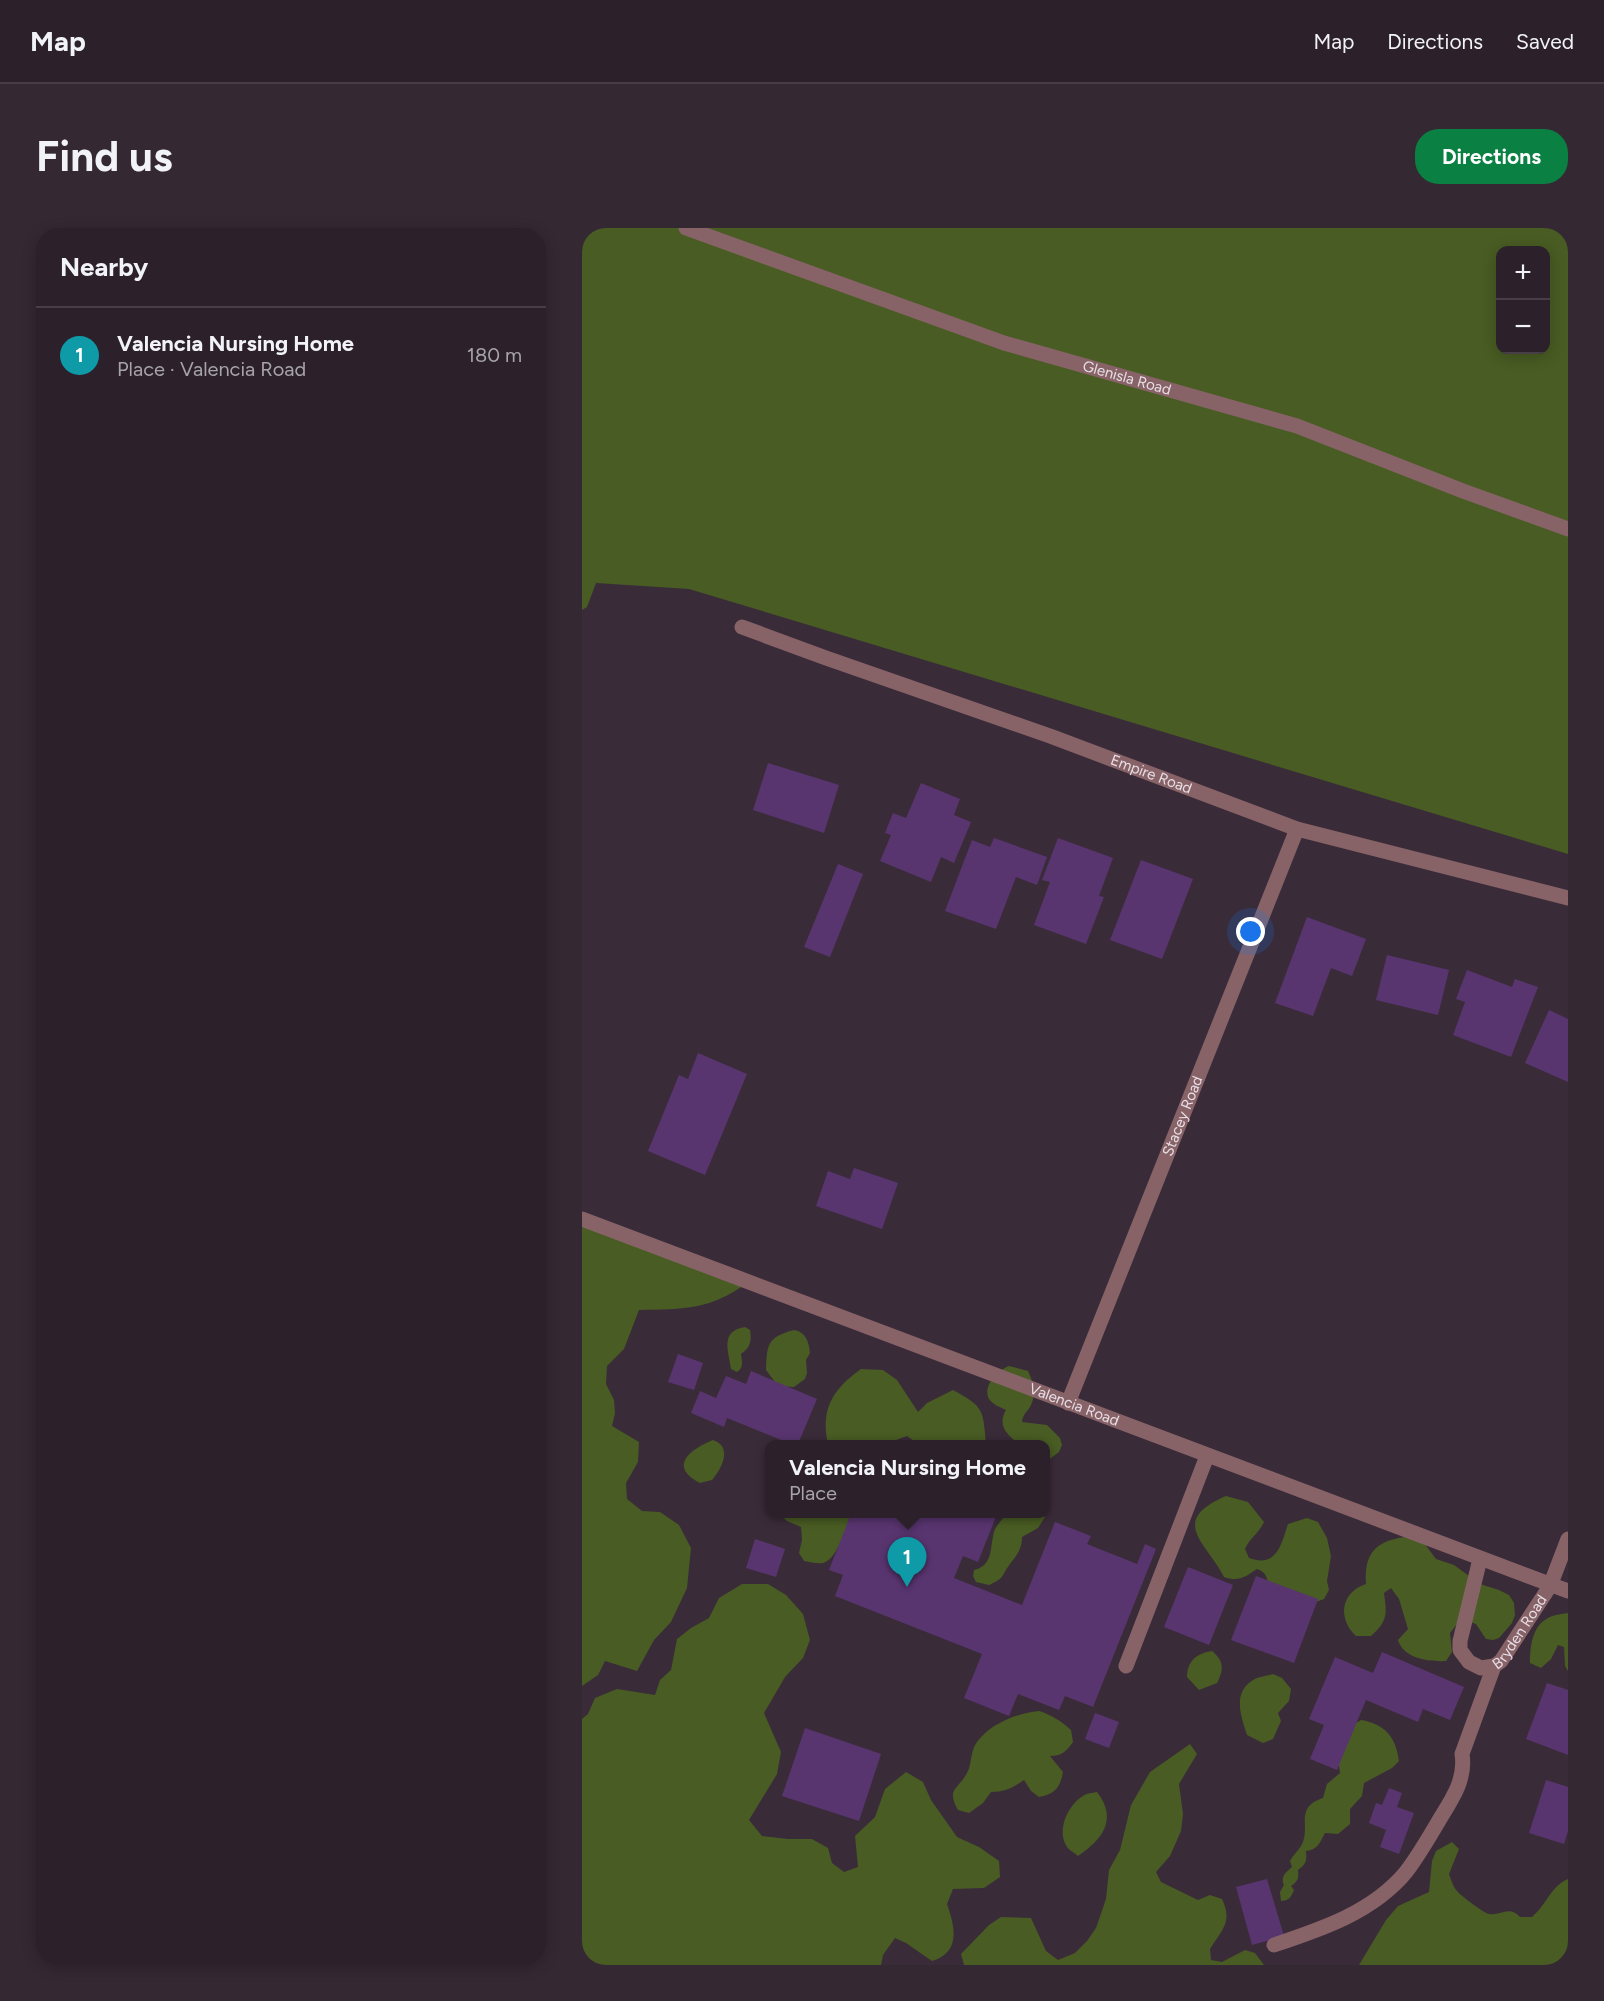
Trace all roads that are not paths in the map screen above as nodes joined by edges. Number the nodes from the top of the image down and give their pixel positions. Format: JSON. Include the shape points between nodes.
{"nodes":[{"id":1,"x":687,"y":228,"type":"edge"},
{"id":2,"x":1568,"y":529,"type":"edge"},
{"id":3,"x":742,"y":627,"type":"dead end"},
{"id":4,"x":1297,"y":829,"type":"junction"},
{"id":5,"x":1568,"y":898,"type":"edge"},
{"id":6,"x":582,"y":1219,"type":"edge"},
{"id":7,"x":1068,"y":1403,"type":"junction"},
{"id":8,"x":1207,"y":1456,"type":"junction"},
{"id":9,"x":1568,"y":1539,"type":"edge"},
{"id":10,"x":1480,"y":1559,"type":"junction"},
{"id":11,"x":1550,"y":1586,"type":"junction"},
{"id":12,"x":1568,"y":1592,"type":"edge"},
{"id":13,"x":1126,"y":1666,"type":"dead end"},
{"id":14,"x":1494,"y":1666,"type":"junction"},
{"id":15,"x":1274,"y":1944,"type":"dead end"}],
"edges":[{"from":1,"to":2,"type":"street","name":"Glenisla Road","via":[[1004,343],[1297,426]]},
{"from":3,"to":4,"type":"street","name":"Empire Road"},
{"from":4,"to":5,"type":"street","name":"Empire Road"},
{"from":4,"to":7,"type":"street","name":"Stacey Road"},
{"from":6,"to":7,"type":"street","name":"Valencia Road"},
{"from":7,"to":8,"type":"street","name":"Valencia Road"},
{"from":8,"to":10,"type":"street","name":"Valencia Road"},
{"from":8,"to":13,"type":"street"},
{"from":9,"to":11,"type":"street","name":"Bryden Road"},
{"from":10,"to":11,"type":"street","name":"Valencia Road"},
{"from":10,"to":14,"type":"street","name":"Bryden Road","via":[[1460,1650],[1475,1666]]},
{"from":11,"to":12,"type":"street","name":"Valencia Road"},
{"from":11,"to":14,"type":"street","name":"Bryden Road"},
{"from":14,"to":15,"type":"street","via":[[1462,1754],[1464,1767],[1454,1795],[1406,1872],[1360,1910]]}]}
